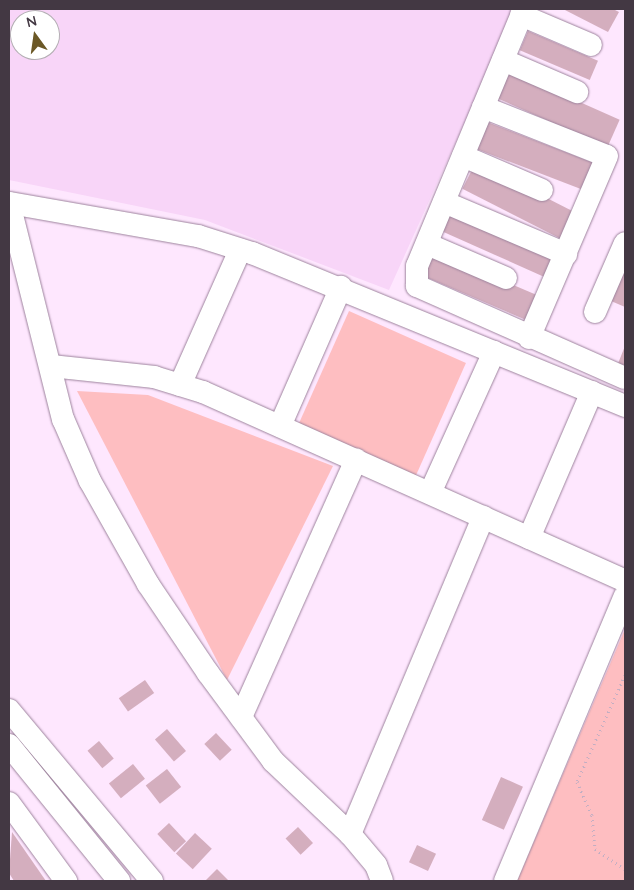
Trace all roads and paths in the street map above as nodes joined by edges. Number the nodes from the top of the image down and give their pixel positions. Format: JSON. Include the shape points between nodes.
{"nodes":[{"id":1,"x":522,"y":12,"type":"edge"},
{"id":2,"x":592,"y":45,"type":"dead end"},
{"id":3,"x":503,"y":60,"type":"junction"},
{"id":4,"x":577,"y":92,"type":"dead end"},
{"id":5,"x":483,"y":107,"type":"junction"},
{"id":6,"x":463,"y":156,"type":"junction"},
{"id":7,"x":542,"y":190,"type":"dead end"},
{"id":8,"x":444,"y":202,"type":"junction"},
{"id":9,"x":9,"y":203,"type":"edge"},
{"id":10,"x":427,"y":244,"type":"junction"},
{"id":11,"x":240,"y":250,"type":"junction"},
{"id":12,"x":566,"y":254,"type":"junction"},
{"id":13,"x":623,"y":257,"type":"edge"},
{"id":14,"x":506,"y":278,"type":"dead end"},
{"id":15,"x":341,"y":287,"type":"junction"},
{"id":16,"x":595,"y":312,"type":"dead end"},
{"id":17,"x":529,"y":338,"type":"junction"},
{"id":18,"x":494,"y":352,"type":"junction"},
{"id":19,"x":51,"y":366,"type":"junction"},
{"id":20,"x":625,"y":378,"type":"edge"},
{"id":21,"x":180,"y":385,"type":"junction"},
{"id":22,"x":592,"y":392,"type":"junction"},
{"id":23,"x":625,"y":406,"type":"edge"},
{"id":24,"x":280,"y":426,"type":"junction"},
{"id":25,"x":356,"y":460,"type":"junction"},
{"id":26,"x":430,"y":493,"type":"junction"},
{"id":27,"x":483,"y":517,"type":"junction"},
{"id":28,"x":529,"y":538,"type":"junction"},
{"id":29,"x":625,"y":581,"type":"edge"},
{"id":30,"x":625,"y":596,"type":"edge"},
{"id":31,"x":625,"y":675,"type":"edge"},
{"id":32,"x":9,"y":710,"type":"edge"},
{"id":33,"x":241,"y":717,"type":"junction"},
{"id":34,"x":9,"y":745,"type":"edge"},
{"id":35,"x":9,"y":803,"type":"edge"},
{"id":36,"x":350,"y":834,"type":"junction"},
{"id":37,"x":625,"y":869,"type":"edge"},
{"id":38,"x":386,"y":878,"type":"edge"},
{"id":39,"x":66,"y":881,"type":"edge"},
{"id":40,"x":119,"y":881,"type":"edge"},
{"id":41,"x":152,"y":881,"type":"edge"},
{"id":42,"x":505,"y":881,"type":"edge"}],
"edges":[{"from":1,"to":2,"type":"street"},
{"from":1,"to":3,"type":"street"},
{"from":3,"to":4,"type":"street"},
{"from":3,"to":5,"type":"street"},
{"from":5,"to":6,"type":"street"},
{"from":5,"to":12,"type":"street","via":[[607,156]]},
{"from":6,"to":7,"type":"street"},
{"from":6,"to":8,"type":"street"},
{"from":8,"to":10,"type":"street"},
{"from":8,"to":12,"type":"street"},
{"from":9,"to":11,"type":"street","via":[[198,236]]},
{"from":9,"to":19,"type":"street"},
{"from":10,"to":14,"type":"street"},
{"from":10,"to":17,"type":"street","via":[[415,275],[417,286]]},
{"from":11,"to":15,"type":"street"},
{"from":11,"to":21,"type":"street"},
{"from":12,"to":17,"type":"street"},
{"from":13,"to":16,"type":"street"},
{"from":15,"to":18,"type":"street"},
{"from":15,"to":24,"type":"street"},
{"from":17,"to":20,"type":"street"},
{"from":18,"to":22,"type":"street"},
{"from":18,"to":26,"type":"street"},
{"from":19,"to":21,"type":"street","via":[[103,369]]},
{"from":19,"to":33,"type":"street","via":[[63,420],[90,481],[148,584]]},
{"from":21,"to":24,"type":"street"},
{"from":22,"to":23,"type":"street"},
{"from":22,"to":28,"type":"street"},
{"from":24,"to":25,"type":"street"},
{"from":25,"to":26,"type":"street"},
{"from":25,"to":33,"type":"street"},
{"from":26,"to":27,"type":"street"},
{"from":27,"to":28,"type":"street"},
{"from":27,"to":36,"type":"street"},
{"from":28,"to":29,"type":"street"},
{"from":30,"to":42,"type":"street"},
{"from":31,"to":37,"type":"path","via":[[577,782],[592,815],[595,849]]},
{"from":32,"to":41,"type":"street"},
{"from":33,"to":36,"type":"street","via":[[273,761]]},
{"from":34,"to":40,"type":"street"},
{"from":35,"to":39,"type":"street"},
{"from":36,"to":38,"type":"street"}]}
